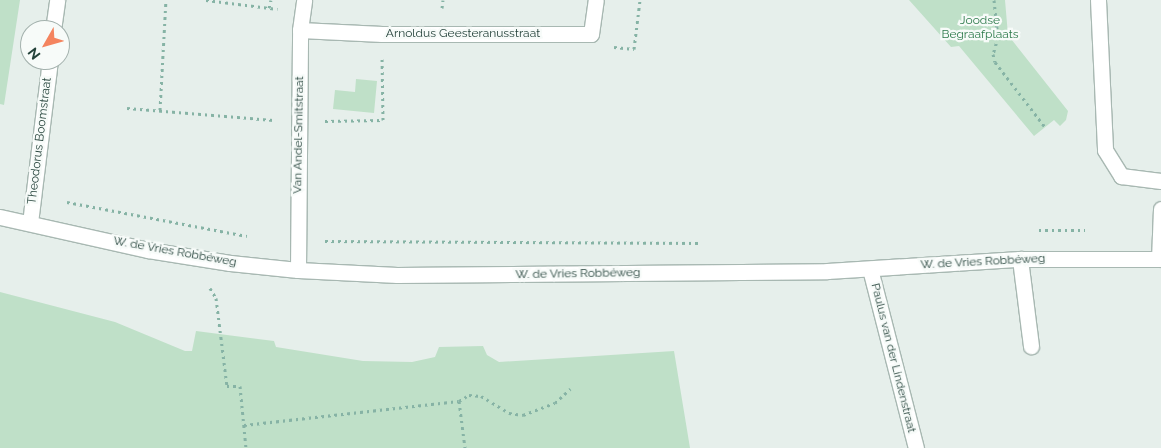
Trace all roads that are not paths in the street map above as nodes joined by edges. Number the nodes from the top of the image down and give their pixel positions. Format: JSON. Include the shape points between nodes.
{"nodes":[{"id":1,"x":57,"y":0,"type":"edge"},
{"id":2,"x":596,"y":0,"type":"edge"},
{"id":3,"x":1098,"y":0,"type":"edge"},
{"id":4,"x":303,"y":6,"type":"edge"},
{"id":5,"x":54,"y":20,"type":"edge"},
{"id":6,"x":300,"y":30,"type":"junction"},
{"id":7,"x":49,"y":70,"type":"edge"},
{"id":8,"x":1161,"y":181,"type":"edge"},
{"id":9,"x":1161,"y":209,"type":"edge"},
{"id":10,"x":0,"y":217,"type":"edge"},
{"id":11,"x":30,"y":223,"type":"junction"},
{"id":12,"x":1020,"y":258,"type":"junction"},
{"id":13,"x":1160,"y":259,"type":"edge"},
{"id":14,"x":870,"y":269,"type":"junction"},
{"id":15,"x":298,"y":270,"type":"junction"},
{"id":16,"x":1031,"y":346,"type":"dead end"},
{"id":17,"x":916,"y":448,"type":"edge"}],
"edges":[{"from":1,"to":5,"type":"street"},
{"from":2,"to":6,"type":"street","name":"Arnoldus Geesteranusstraat","via":[[592,34],[382,34]]},
{"from":3,"to":8,"type":"street","via":[[1105,150],[1121,176]]},
{"from":4,"to":6,"type":"street","name":"Van Andel-Smitstraat"},
{"from":6,"to":15,"type":"street","name":"Van Andel-Smitstraat"},
{"from":7,"to":11,"type":"street","name":"Theodorus Boomstraat"},
{"from":9,"to":13,"type":"street"},
{"from":10,"to":11,"type":"street","name":"W. de Vries Robbéweg"},
{"from":11,"to":15,"type":"street","name":"W. de Vries Robbéweg","via":[[148,250]]},
{"from":12,"to":13,"type":"street","name":"W. de Vries Robbéweg"},
{"from":12,"to":14,"type":"street","name":"W. de Vries Robbéweg"},
{"from":12,"to":16,"type":"street"},
{"from":14,"to":15,"type":"street","name":"W. de Vries Robbéweg","via":[[492,276]]},
{"from":14,"to":17,"type":"street","name":"Paulus van der Lindenstraat"}]}
